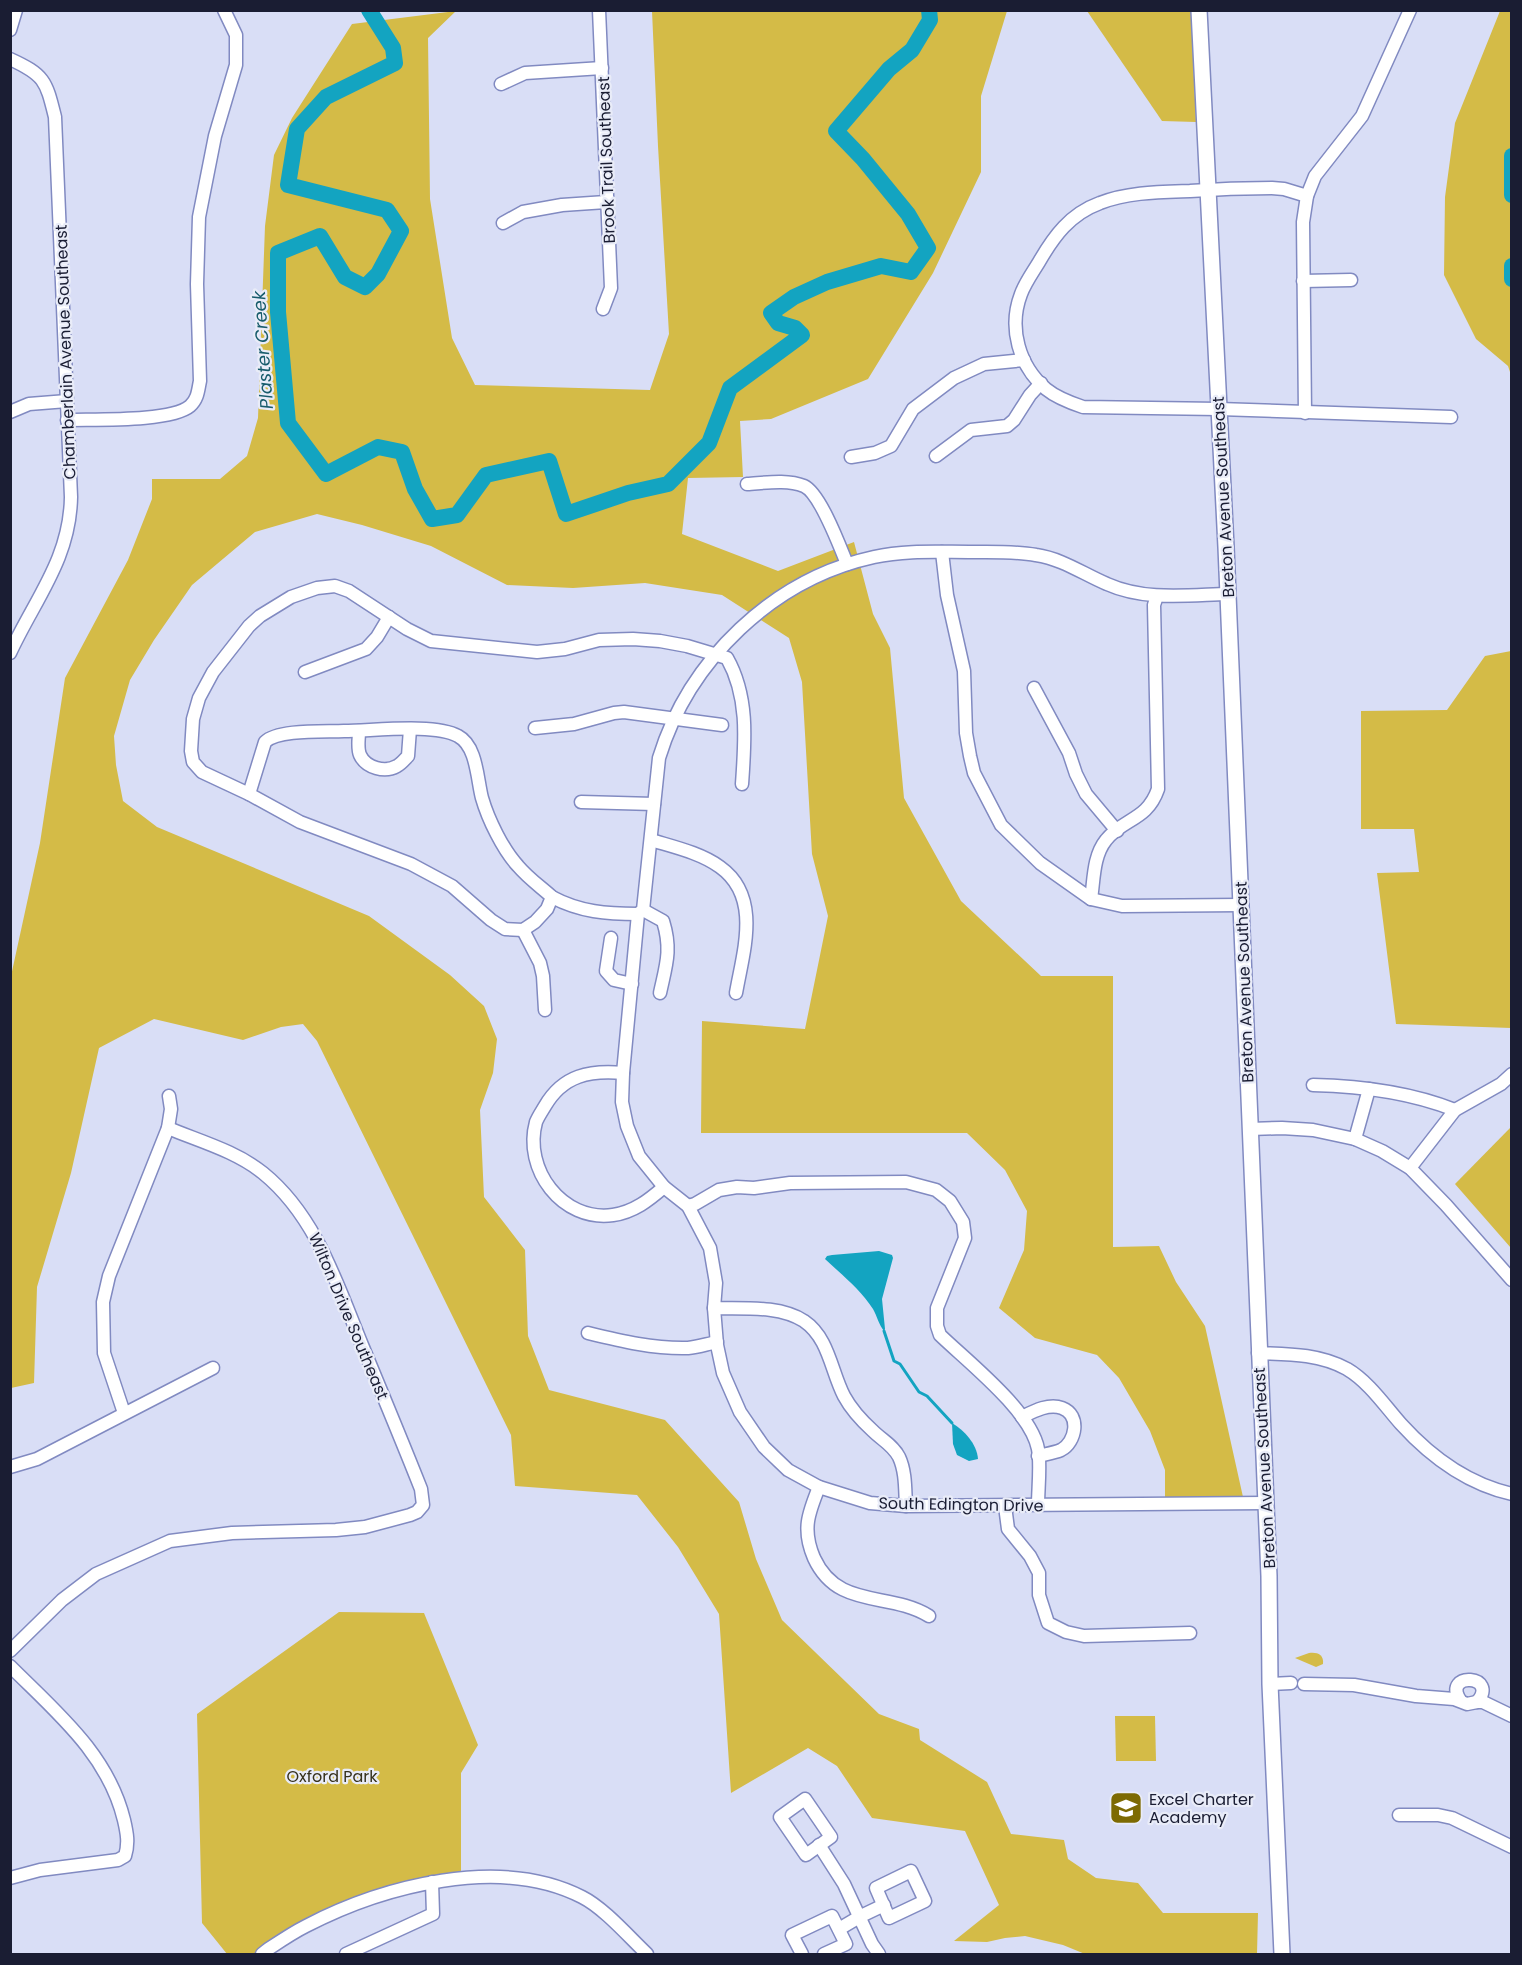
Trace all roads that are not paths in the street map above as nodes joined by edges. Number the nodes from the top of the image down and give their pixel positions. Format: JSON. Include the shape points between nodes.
{"nodes":[{"id":1,"x":16,"y":10,"type":"edge"},
{"id":2,"x":224,"y":10,"type":"edge"},
{"id":3,"x":599,"y":10,"type":"edge"},
{"id":4,"x":1199,"y":10,"type":"edge"},
{"id":5,"x":1410,"y":10,"type":"edge"},
{"id":6,"x":10,"y":30,"type":"edge"},
{"id":7,"x":10,"y":58,"type":"edge"},
{"id":8,"x":602,"y":68,"type":"junction"},
{"id":9,"x":501,"y":84,"type":"dead end"},
{"id":10,"x":1208,"y":190,"type":"junction"},
{"id":11,"x":1307,"y":196,"type":"junction"},
{"id":12,"x":606,"y":202,"type":"junction"},
{"id":13,"x":502,"y":223,"type":"dead end"},
{"id":14,"x":1351,"y":280,"type":"dead end"},
{"id":15,"x":1303,"y":281,"type":"junction"},
{"id":16,"x":603,"y":309,"type":"dead end"},
{"id":17,"x":1024,"y":360,"type":"junction"},
{"id":18,"x":1041,"y":383,"type":"junction"},
{"id":19,"x":67,"y":401,"type":"junction"},
{"id":20,"x":1219,"y":409,"type":"junction"},
{"id":21,"x":10,"y":412,"type":"edge"},
{"id":22,"x":1305,"y":413,"type":"junction"},
{"id":23,"x":1451,"y":417,"type":"dead end"},
{"id":24,"x":67,"y":420,"type":"junction"},
{"id":25,"x":936,"y":456,"type":"dead end"},
{"id":26,"x":851,"y":457,"type":"dead end"},
{"id":27,"x":747,"y":484,"type":"dead end"},
{"id":28,"x":942,"y":552,"type":"junction"},
{"id":29,"x":847,"y":564,"type":"junction"},
{"id":30,"x":1228,"y":594,"type":"junction"},
{"id":31,"x":1157,"y":596,"type":"junction"},
{"id":32,"x":389,"y":617,"type":"junction"},
{"id":33,"x":10,"y":653,"type":"edge"},
{"id":34,"x":714,"y":656,"type":"junction"},
{"id":35,"x":305,"y":672,"type":"dead end"},
{"id":36,"x":1034,"y":688,"type":"dead end"},
{"id":37,"x":674,"y":720,"type":"junction"},
{"id":38,"x":722,"y":725,"type":"dead end"},
{"id":39,"x":536,"y":728,"type":"dead end"},
{"id":40,"x":410,"y":729,"type":"junction"},
{"id":41,"x":359,"y":731,"type":"junction"},
{"id":42,"x":742,"y":784,"type":"dead end"},
{"id":43,"x":249,"y":794,"type":"junction"},
{"id":44,"x":581,"y":802,"type":"dead end"},
{"id":45,"x":654,"y":804,"type":"junction"},
{"id":46,"x":1117,"y":831,"type":"junction"},
{"id":47,"x":651,"y":840,"type":"junction"},
{"id":48,"x":552,"y":897,"type":"junction"},
{"id":49,"x":1091,"y":899,"type":"junction"},
{"id":50,"x":1241,"y":905,"type":"junction"},
{"id":51,"x":641,"y":912,"type":"junction"},
{"id":52,"x":523,"y":930,"type":"junction"},
{"id":53,"x":611,"y":938,"type":"dead end"},
{"id":54,"x":632,"y":984,"type":"junction"},
{"id":55,"x":660,"y":993,"type":"dead end"},
{"id":56,"x":736,"y":993,"type":"dead end"},
{"id":57,"x":545,"y":1010,"type":"dead end"},
{"id":58,"x":624,"y":1073,"type":"junction"},
{"id":59,"x":1512,"y":1074,"type":"edge"},
{"id":60,"x":1313,"y":1085,"type":"dead end"},
{"id":61,"x":1369,"y":1089,"type":"junction"},
{"id":62,"x":169,"y":1096,"type":"dead end"},
{"id":63,"x":1455,"y":1110,"type":"junction"},
{"id":64,"x":168,"y":1128,"type":"junction"},
{"id":65,"x":1250,"y":1129,"type":"junction"},
{"id":66,"x":1355,"y":1139,"type":"junction"},
{"id":67,"x":1410,"y":1168,"type":"junction"},
{"id":68,"x":664,"y":1187,"type":"junction"},
{"id":69,"x":688,"y":1206,"type":"junction"},
{"id":70,"x":1512,"y":1280,"type":"edge"},
{"id":71,"x":714,"y":1308,"type":"junction"},
{"id":72,"x":588,"y":1333,"type":"dead end"},
{"id":73,"x":717,"y":1342,"type":"junction"},
{"id":74,"x":1258,"y":1353,"type":"junction"},
{"id":75,"x":213,"y":1368,"type":"dead end"},
{"id":76,"x":124,"y":1413,"type":"junction"},
{"id":77,"x":1022,"y":1417,"type":"junction"},
{"id":78,"x":1038,"y":1456,"type":"junction"},
{"id":79,"x":10,"y":1467,"type":"edge"},
{"id":80,"x":819,"y":1487,"type":"junction"},
{"id":81,"x":1512,"y":1494,"type":"edge"},
{"id":82,"x":1265,"y":1503,"type":"junction"},
{"id":83,"x":1038,"y":1505,"type":"junction"},
{"id":84,"x":906,"y":1506,"type":"junction"},
{"id":85,"x":1005,"y":1506,"type":"junction"},
{"id":86,"x":928,"y":1616,"type":"dead end"},
{"id":87,"x":1190,"y":1633,"type":"dead end"},
{"id":88,"x":10,"y":1651,"type":"edge"},
{"id":89,"x":10,"y":1666,"type":"edge"},
{"id":90,"x":1270,"y":1684,"type":"junction"},
{"id":91,"x":1455,"y":1697,"type":"junction"},
{"id":92,"x":1482,"y":1699,"type":"junction"},
{"id":93,"x":1512,"y":1716,"type":"edge"},
{"id":94,"x":1399,"y":1815,"type":"dead end"},
{"id":95,"x":819,"y":1845,"type":"junction"},
{"id":96,"x":1512,"y":1847,"type":"edge"},
{"id":97,"x":10,"y":1878,"type":"edge"},
{"id":98,"x":432,"y":1882,"type":"junction"},
{"id":99,"x":884,"y":1905,"type":"dead end"},
{"id":100,"x":861,"y":1916,"type":"junction"},
{"id":101,"x":839,"y":1929,"type":"junction"},
{"id":102,"x":262,"y":1954,"type":"edge"},
{"id":103,"x":346,"y":1954,"type":"edge"},
{"id":104,"x":647,"y":1954,"type":"edge"},
{"id":105,"x":802,"y":1954,"type":"edge"},
{"id":106,"x":824,"y":1954,"type":"edge"},
{"id":107,"x":879,"y":1954,"type":"edge"},
{"id":108,"x":1282,"y":1954,"type":"edge"}],
"edges":[{"from":1,"to":6,"type":"street"},
{"from":2,"to":24,"type":"street","via":[[236,35],[236,66],[214,136],[199,217],[198,395],[192,405],[180,412]]},
{"from":3,"to":8,"type":"street","name":"Brook Trail Southeast"},
{"from":4,"to":10,"type":"main road","name":"Breton Avenue Southeast"},
{"from":5,"to":11,"type":"street","via":[[1362,116],[1315,176]]},
{"from":7,"to":19,"type":"street","name":"Chamberlain Avenue Southeast","via":[[40,76],[49,91],[55,117]]},
{"from":8,"to":9,"type":"street","via":[[525,74]]},
{"from":8,"to":12,"type":"street","name":"Brook Trail Southeast"},
{"from":10,"to":11,"type":"street","via":[[1272,188]]},
{"from":10,"to":17,"type":"street","via":[[1122,196],[1098,203],[1065,225],[1021,294],[1015,318],[1016,340]]},
{"from":10,"to":20,"type":"main road","name":"Breton Avenue Southeast"},
{"from":11,"to":15,"type":"street"},
{"from":12,"to":13,"type":"street","via":[[523,212]]},
{"from":12,"to":16,"type":"street","name":"Brook Trail Southeast","via":[[611,288]]},
{"from":14,"to":15,"type":"street"},
{"from":15,"to":22,"type":"street"},
{"from":17,"to":18,"type":"street"},
{"from":17,"to":26,"type":"street","via":[[984,364],[954,378],[913,410],[891,446]]},
{"from":18,"to":20,"type":"street","via":[[1066,401],[1083,407]]},
{"from":18,"to":25,"type":"street","via":[[1007,426],[971,430]]},
{"from":19,"to":21,"type":"street","via":[[29,404]]},
{"from":19,"to":24,"type":"street","name":"Chamberlain Avenue Southeast"},
{"from":20,"to":22,"type":"street"},
{"from":20,"to":30,"type":"main road","name":"Breton Avenue Southeast"},
{"from":22,"to":23,"type":"street"},
{"from":24,"to":33,"type":"street","name":"Chamberlain Avenue Southeast","via":[[71,497],[68,532],[57,563]]},
{"from":27,"to":29,"type":"street","via":[[774,482],[808,488],[835,532]]},
{"from":28,"to":29,"type":"street","name":"South Edington Drive","via":[[903,552]]},
{"from":28,"to":31,"type":"street","name":"South Edington Drive","via":[[1040,555],[1061,561],[1107,585]]},
{"from":28,"to":49,"type":"street","via":[[964,671],[966,733],[974,773],[1001,825],[1040,863]]},
{"from":29,"to":34,"type":"street","name":"South Edington Drive","via":[[775,600],[739,628]]},
{"from":30,"to":31,"type":"street","name":"South Edington Drive"},
{"from":30,"to":50,"type":"main road","name":"Breton Avenue Southeast"},
{"from":31,"to":46,"type":"street","via":[[1154,605],[1160,778],[1148,809]]},
{"from":32,"to":34,"type":"street","via":[[431,641],[550,652],[599,640],[633,639],[687,646]]},
{"from":32,"to":35,"type":"street","via":[[366,649]]},
{"from":32,"to":43,"type":"street","via":[[349,591],[335,586],[317,588],[291,597],[261,616],[231,647],[199,698],[191,752],[193,762],[202,772]]},
{"from":34,"to":37,"type":"street","name":"South Edington Drive"},
{"from":34,"to":42,"type":"street","via":[[727,658],[740,686],[744,710]]},
{"from":36,"to":46,"type":"street","via":[[1086,794]]},
{"from":37,"to":38,"type":"street"},
{"from":37,"to":39,"type":"street","via":[[624,712]]},
{"from":37,"to":45,"type":"street","name":"South Edington Drive","via":[[659,758]]},
{"from":40,"to":41,"type":"street"},
{"from":40,"to":41,"type":"street","via":[[408,756],[396,767],[384,769],[372,767],[361,757]]},
{"from":40,"to":48,"type":"street","via":[[452,733],[467,744],[491,822],[517,866]]},
{"from":41,"to":43,"type":"street","via":[[269,738]]},
{"from":43,"to":52,"type":"street","via":[[300,822],[411,864],[452,886],[505,929]]},
{"from":44,"to":45,"type":"street"},
{"from":45,"to":47,"type":"street","name":"South Edington Drive"},
{"from":46,"to":49,"type":"street","via":[[1100,850]]},
{"from":47,"to":51,"type":"street","name":"South Edington Drive"},
{"from":47,"to":56,"type":"street","via":[[721,867],[741,892],[747,932]]},
{"from":48,"to":51,"type":"street","via":[[600,913]]},
{"from":48,"to":52,"type":"street","via":[[547,909]]},
{"from":49,"to":50,"type":"street","via":[[1122,906]]},
{"from":50,"to":65,"type":"main road","name":"Breton Avenue Southeast"},
{"from":51,"to":54,"type":"street","name":"South Edington Drive"},
{"from":51,"to":55,"type":"street","via":[[663,921],[668,936]]},
{"from":52,"to":57,"type":"street","via":[[540,963]]},
{"from":53,"to":54,"type":"street","via":[[606,971],[614,980]]},
{"from":54,"to":58,"type":"street","name":"South Edington Drive"},
{"from":58,"to":68,"type":"street","name":"South Edington Drive","via":[[622,1102],[627,1126],[639,1156]]},
{"from":58,"to":68,"type":"street","via":[[587,1074],[563,1084],[550,1098],[536,1122],[534,1152],[540,1174],[556,1197],[583,1212],[611,1215],[647,1202]]},
{"from":59,"to":63,"type":"street"},
{"from":60,"to":61,"type":"street"},
{"from":61,"to":63,"type":"street","via":[[1439,1103]]},
{"from":61,"to":66,"type":"street"},
{"from":62,"to":64,"type":"street"},
{"from":63,"to":67,"type":"street"},
{"from":64,"to":76,"type":"street","via":[[109,1276],[103,1302],[104,1353]]},
{"from":64,"to":88,"type":"street","name":"Wilton Drive Southeast","via":[[242,1159],[262,1173],[291,1200],[313,1231],[421,1489],[423,1504],[410,1515],[365,1527],[232,1533],[170,1541],[96,1574],[62,1600]]},
{"from":65,"to":66,"type":"street","via":[[1313,1130]]},
{"from":65,"to":74,"type":"main road","name":"Breton Avenue Southeast"},
{"from":66,"to":67,"type":"street"},
{"from":67,"to":70,"type":"street"},
{"from":68,"to":69,"type":"street","name":"South Edington Drive"},
{"from":69,"to":71,"type":"street","name":"South Edington Drive","via":[[710,1248],[716,1283]]},
{"from":69,"to":77,"type":"street","via":[[719,1190],[790,1183],[906,1182],[936,1190],[950,1201],[965,1230],[937,1308],[940,1335]]},
{"from":71,"to":73,"type":"street","name":"South Edington Drive"},
{"from":71,"to":84,"type":"street","via":[[782,1312],[806,1322],[818,1334],[845,1397],[858,1416],[898,1455],[904,1469]]},
{"from":72,"to":73,"type":"street","via":[[662,1347],[690,1348]]},
{"from":73,"to":80,"type":"street","name":"South Edington Drive","via":[[723,1373],[740,1412],[764,1447],[788,1470]]},
{"from":74,"to":81,"type":"street","via":[[1327,1360],[1349,1370],[1371,1388],[1426,1450],[1476,1481]]},
{"from":74,"to":82,"type":"main road","name":"Breton Avenue Southeast"},
{"from":75,"to":76,"type":"street"},
{"from":76,"to":79,"type":"street","via":[[37,1459]]},
{"from":77,"to":78,"type":"street"},
{"from":77,"to":78,"type":"street","via":[[1047,1407],[1063,1408],[1072,1415],[1075,1424],[1068,1444]]},
{"from":78,"to":83,"type":"street"},
{"from":80,"to":84,"type":"street","name":"South Edington Drive","via":[[870,1503]]},
{"from":80,"to":86,"type":"street","via":[[809,1510],[807,1534],[824,1575],[849,1593]]},
{"from":82,"to":83,"type":"street","name":"South Edington Drive"},
{"from":82,"to":90,"type":"main road","name":"Breton Avenue Southeast"},
{"from":83,"to":85,"type":"street","name":"South Edington Drive"},
{"from":84,"to":85,"type":"street","name":"South Edington Drive"},
{"from":85,"to":87,"type":"street","via":[[1008,1529],[1039,1573],[1039,1595],[1048,1623],[1084,1636]]},
{"from":89,"to":97,"type":"street","via":[[89,1747],[114,1789],[128,1836],[127,1849],[118,1860]]},
{"from":90,"to":91,"type":"street","via":[[1354,1685],[1416,1696]]},
{"from":90,"to":108,"type":"main road","name":"Breton Avenue Southeast"},
{"from":91,"to":92,"type":"street","via":[[1467,1704]]},
{"from":91,"to":92,"type":"street","via":[[1459,1685],[1469,1679],[1476,1681]]},
{"from":92,"to":93,"type":"street"},
{"from":94,"to":96,"type":"street","via":[[1452,1818]]},
{"from":95,"to":95,"type":"street","via":[[806,1854],[780,1817],[805,1799],[831,1837]]},
{"from":95,"to":100,"type":"street"},
{"from":98,"to":102,"type":"street","via":[[359,1902],[305,1926]]},
{"from":98,"to":103,"type":"street","via":[[433,1914]]},
{"from":98,"to":104,"type":"street","via":[[486,1877],[550,1884],[584,1898]]},
{"from":99,"to":100,"type":"street"},
{"from":100,"to":101,"type":"street"},
{"from":100,"to":107,"type":"street"},
{"from":101,"to":105,"type":"street","via":[[832,1916],[792,1935]]},
{"from":101,"to":106,"type":"street","via":[[846,1944]]}]}
